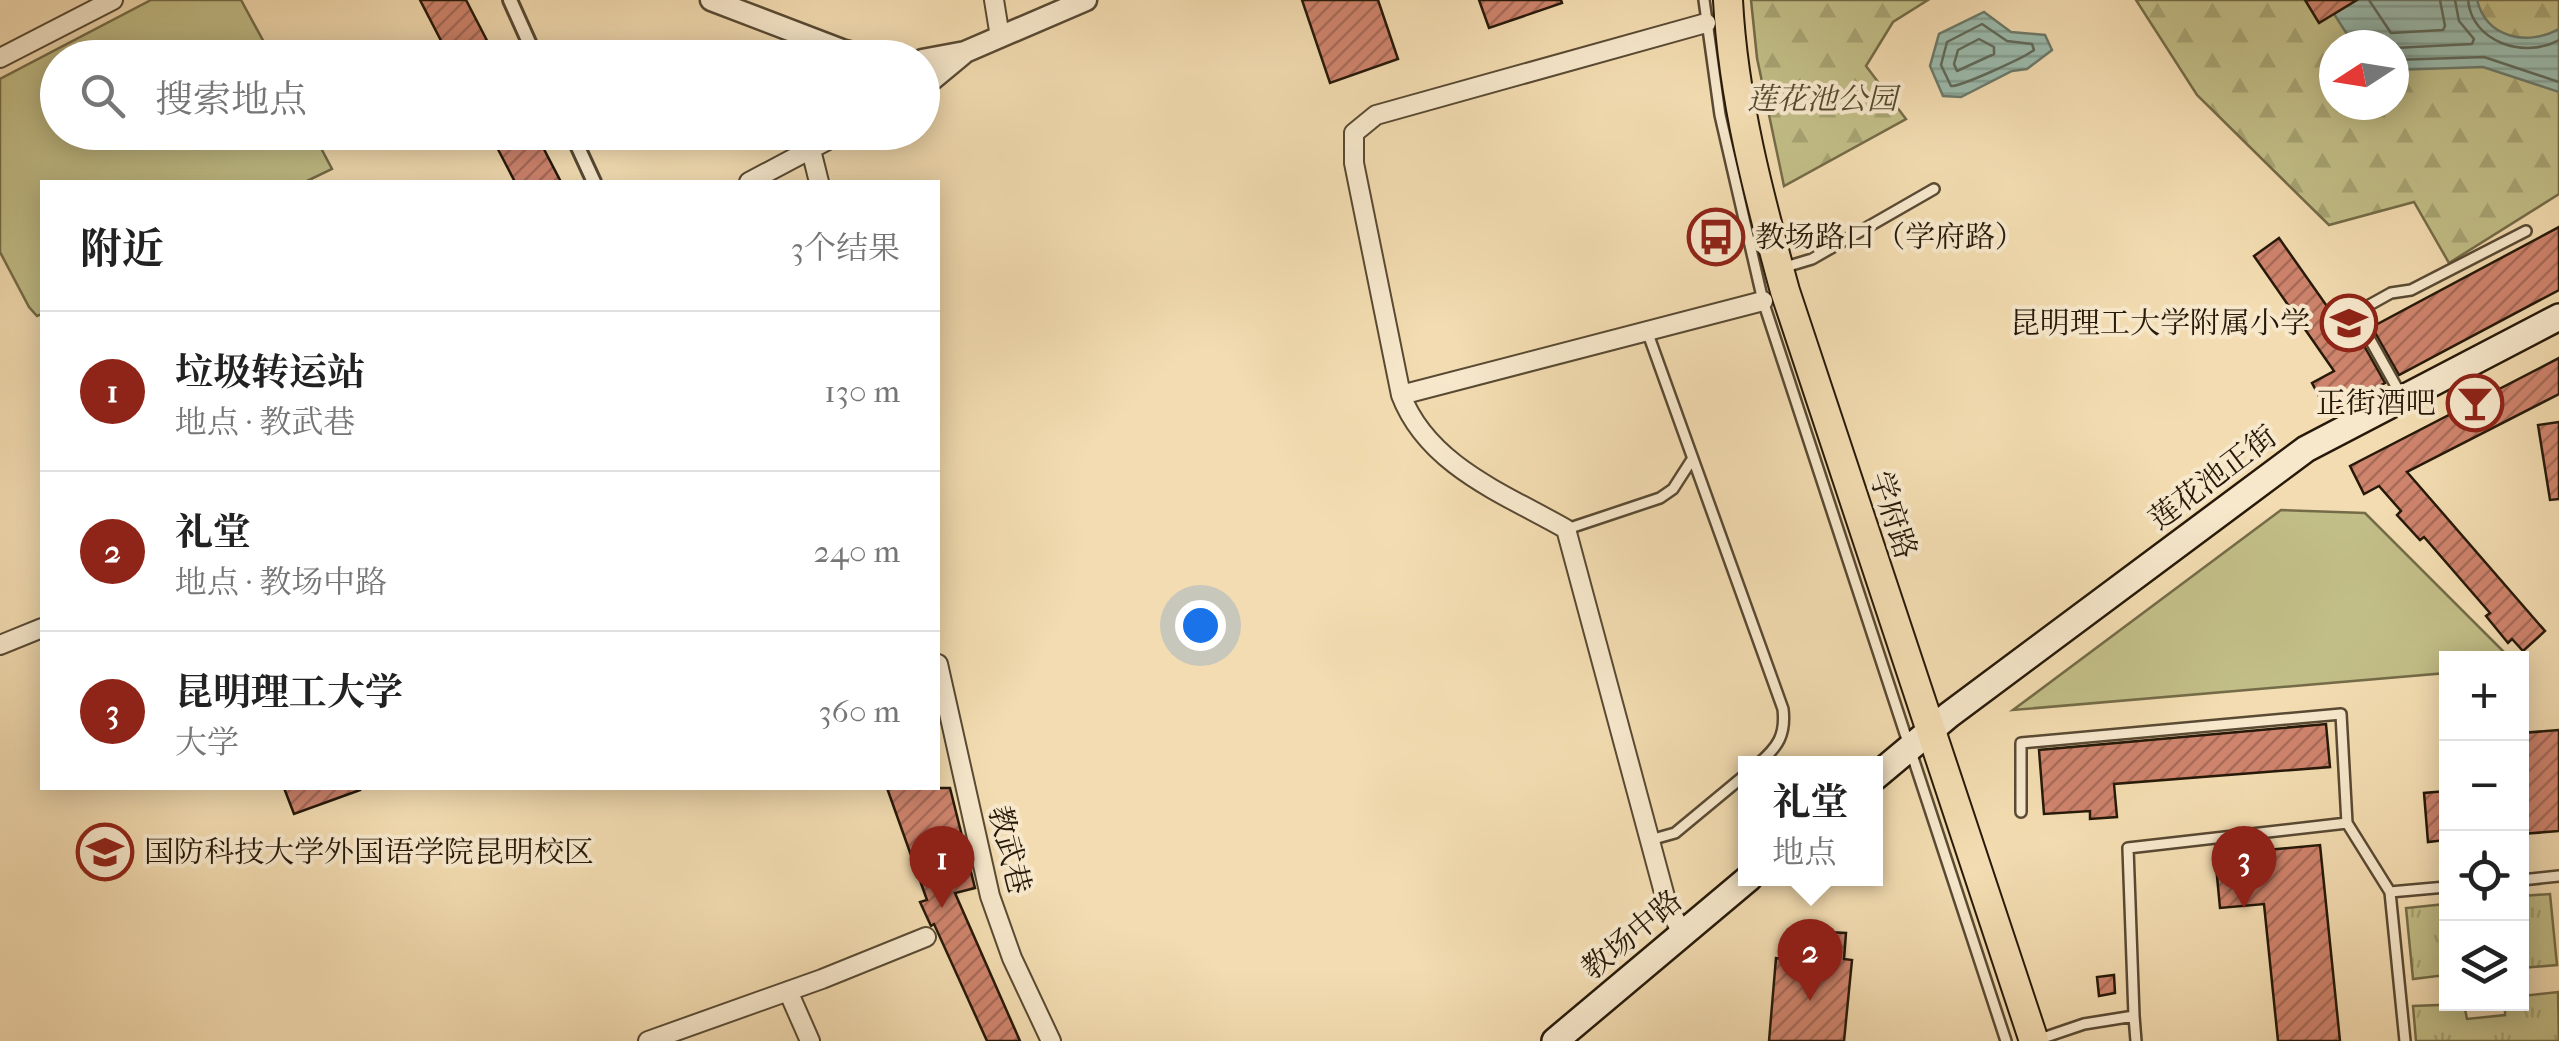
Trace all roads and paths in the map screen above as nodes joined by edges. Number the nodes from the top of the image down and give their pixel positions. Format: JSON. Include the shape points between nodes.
{"nodes":[{"id":1,"x":113,"y":0,"type":"edge"},
{"id":2,"x":510,"y":0,"type":"edge"},
{"id":3,"x":711,"y":0,"type":"edge"},
{"id":4,"x":994,"y":0,"type":"edge"},
{"id":5,"x":1086,"y":0,"type":"edge"},
{"id":6,"x":1704,"y":0,"type":"edge"},
{"id":7,"x":1728,"y":0,"type":"edge"},
{"id":8,"x":1706,"y":23,"type":"junction"},
{"id":9,"x":1000,"y":37,"type":"junction"},
{"id":10,"x":528,"y":40,"type":"edge"},
{"id":11,"x":816,"y":40,"type":"edge"},
{"id":12,"x":965,"y":52,"type":"junction"},
{"id":13,"x":940,"y":57,"type":"edge"},
{"id":14,"x":0,"y":58,"type":"edge"},
{"id":15,"x":940,"y":73,"type":"edge"},
{"id":16,"x":579,"y":150,"type":"edge"},
{"id":17,"x":812,"y":150,"type":"joint"},
{"id":18,"x":593,"y":180,"type":"edge"},
{"id":19,"x":753,"y":180,"type":"edge"},
{"id":20,"x":820,"y":180,"type":"edge"},
{"id":21,"x":1934,"y":189,"type":"dead end"},
{"id":22,"x":2526,"y":231,"type":"dead end"},
{"id":23,"x":1779,"y":268,"type":"junction"},
{"id":24,"x":1764,"y":301,"type":"junction"},
{"id":25,"x":2559,"y":317,"type":"edge"},
{"id":26,"x":1648,"y":331,"type":"junction"},
{"id":27,"x":1401,"y":396,"type":"junction"},
{"id":28,"x":2402,"y":398,"type":"junction"},
{"id":29,"x":1692,"y":461,"type":"junction"},
{"id":30,"x":1566,"y":529,"type":"junction"},
{"id":31,"x":40,"y":629,"type":"edge"},
{"id":32,"x":0,"y":645,"type":"edge"},
{"id":33,"x":940,"y":673,"type":"edge"},
{"id":34,"x":1920,"y":740,"type":"junction"},
{"id":35,"x":1767,"y":756,"type":"edge"},
{"id":36,"x":1883,"y":770,"type":"edge"},
{"id":37,"x":1738,"y":780,"type":"edge"},
{"id":38,"x":2022,"y":812,"type":"dead end"},
{"id":39,"x":2347,"y":823,"type":"junction"},
{"id":40,"x":1650,"y":840,"type":"junction"},
{"id":41,"x":2559,"y":876,"type":"edge"},
{"id":42,"x":2529,"y":879,"type":"edge"},
{"id":43,"x":1740,"y":886,"type":"edge"},
{"id":44,"x":2439,"y":888,"type":"edge"},
{"id":45,"x":2390,"y":892,"type":"junction"},
{"id":46,"x":1684,"y":935,"type":"junction"},
{"id":47,"x":926,"y":936,"type":"dead end"},
{"id":48,"x":788,"y":991,"type":"junction"},
{"id":49,"x":2134,"y":1016,"type":"junction"},
{"id":50,"x":1560,"y":1040,"type":"edge"},
{"id":51,"x":648,"y":1041,"type":"edge"},
{"id":52,"x":810,"y":1041,"type":"edge"},
{"id":53,"x":1051,"y":1041,"type":"edge"},
{"id":54,"x":2006,"y":1041,"type":"edge"},
{"id":55,"x":2034,"y":1041,"type":"edge"},
{"id":56,"x":2136,"y":1041,"type":"edge"},
{"id":57,"x":2405,"y":1041,"type":"edge"}],
"edges":[{"from":1,"to":14,"type":"street"},
{"from":2,"to":10,"type":"street"},
{"from":3,"to":11,"type":"street"},
{"from":4,"to":9,"type":"street"},
{"from":5,"to":9,"type":"street"},
{"from":6,"to":8,"type":"lane","name":"学府路"},
{"from":7,"to":23,"type":"main road","name":"学府路","via":[[1744,122]]},
{"from":8,"to":24,"type":"lane","name":"学府路","via":[[1730,169]]},
{"from":8,"to":27,"type":"street","via":[[1376,115],[1354,134]]},
{"from":9,"to":12,"type":"street"},
{"from":12,"to":13,"type":"street"},
{"from":12,"to":15,"type":"street"},
{"from":16,"to":18,"type":"street"},
{"from":17,"to":19,"type":"street"},
{"from":17,"to":20,"type":"street"},
{"from":21,"to":23,"type":"lane","via":[[1812,259]]},
{"from":22,"to":28,"type":"lane","via":[[2364,308],[2364,328]]},
{"from":23,"to":34,"type":"main road","name":"学府路"},
{"from":24,"to":26,"type":"street"},
{"from":24,"to":34,"type":"lane","name":"学府路"},
{"from":25,"to":28,"type":"main road","name":"莲花池正街"},
{"from":26,"to":27,"type":"street"},
{"from":26,"to":29,"type":"lane"},
{"from":27,"to":30,"type":"street","via":[[1410,418],[1450,462]]},
{"from":28,"to":34,"type":"main road","name":"莲花池正街","via":[[2306,449]]},
{"from":29,"to":30,"type":"lane","via":[[1660,498]]},
{"from":29,"to":35,"type":"lane","via":[[1783,709],[1786,730]]},
{"from":30,"to":40,"type":"street"},
{"from":31,"to":32,"type":"street"},
{"from":33,"to":53,"type":"street","name":"教武巷","via":[[990,896]]},
{"from":34,"to":36,"type":"main road"},
{"from":34,"to":54,"type":"lane","name":"学府路"},
{"from":34,"to":55,"type":"main road","name":"学府路"},
{"from":37,"to":40,"type":"lane","via":[[1676,833]]},
{"from":38,"to":39,"type":"lane","via":[[2021,743],[2341,714]]},
{"from":39,"to":45,"type":"lane"},
{"from":39,"to":49,"type":"lane","via":[[2128,848]]},
{"from":40,"to":46,"type":"street"},
{"from":41,"to":42,"type":"lane"},
{"from":43,"to":46,"type":"main road","name":"教场中路"},
{"from":44,"to":45,"type":"lane"},
{"from":45,"to":57,"type":"lane"},
{"from":46,"to":50,"type":"main road","name":"教场中路"},
{"from":47,"to":48,"type":"street"},
{"from":48,"to":51,"type":"street"},
{"from":48,"to":52,"type":"street"},
{"from":49,"to":55,"type":"lane"},
{"from":49,"to":56,"type":"lane"}]}
